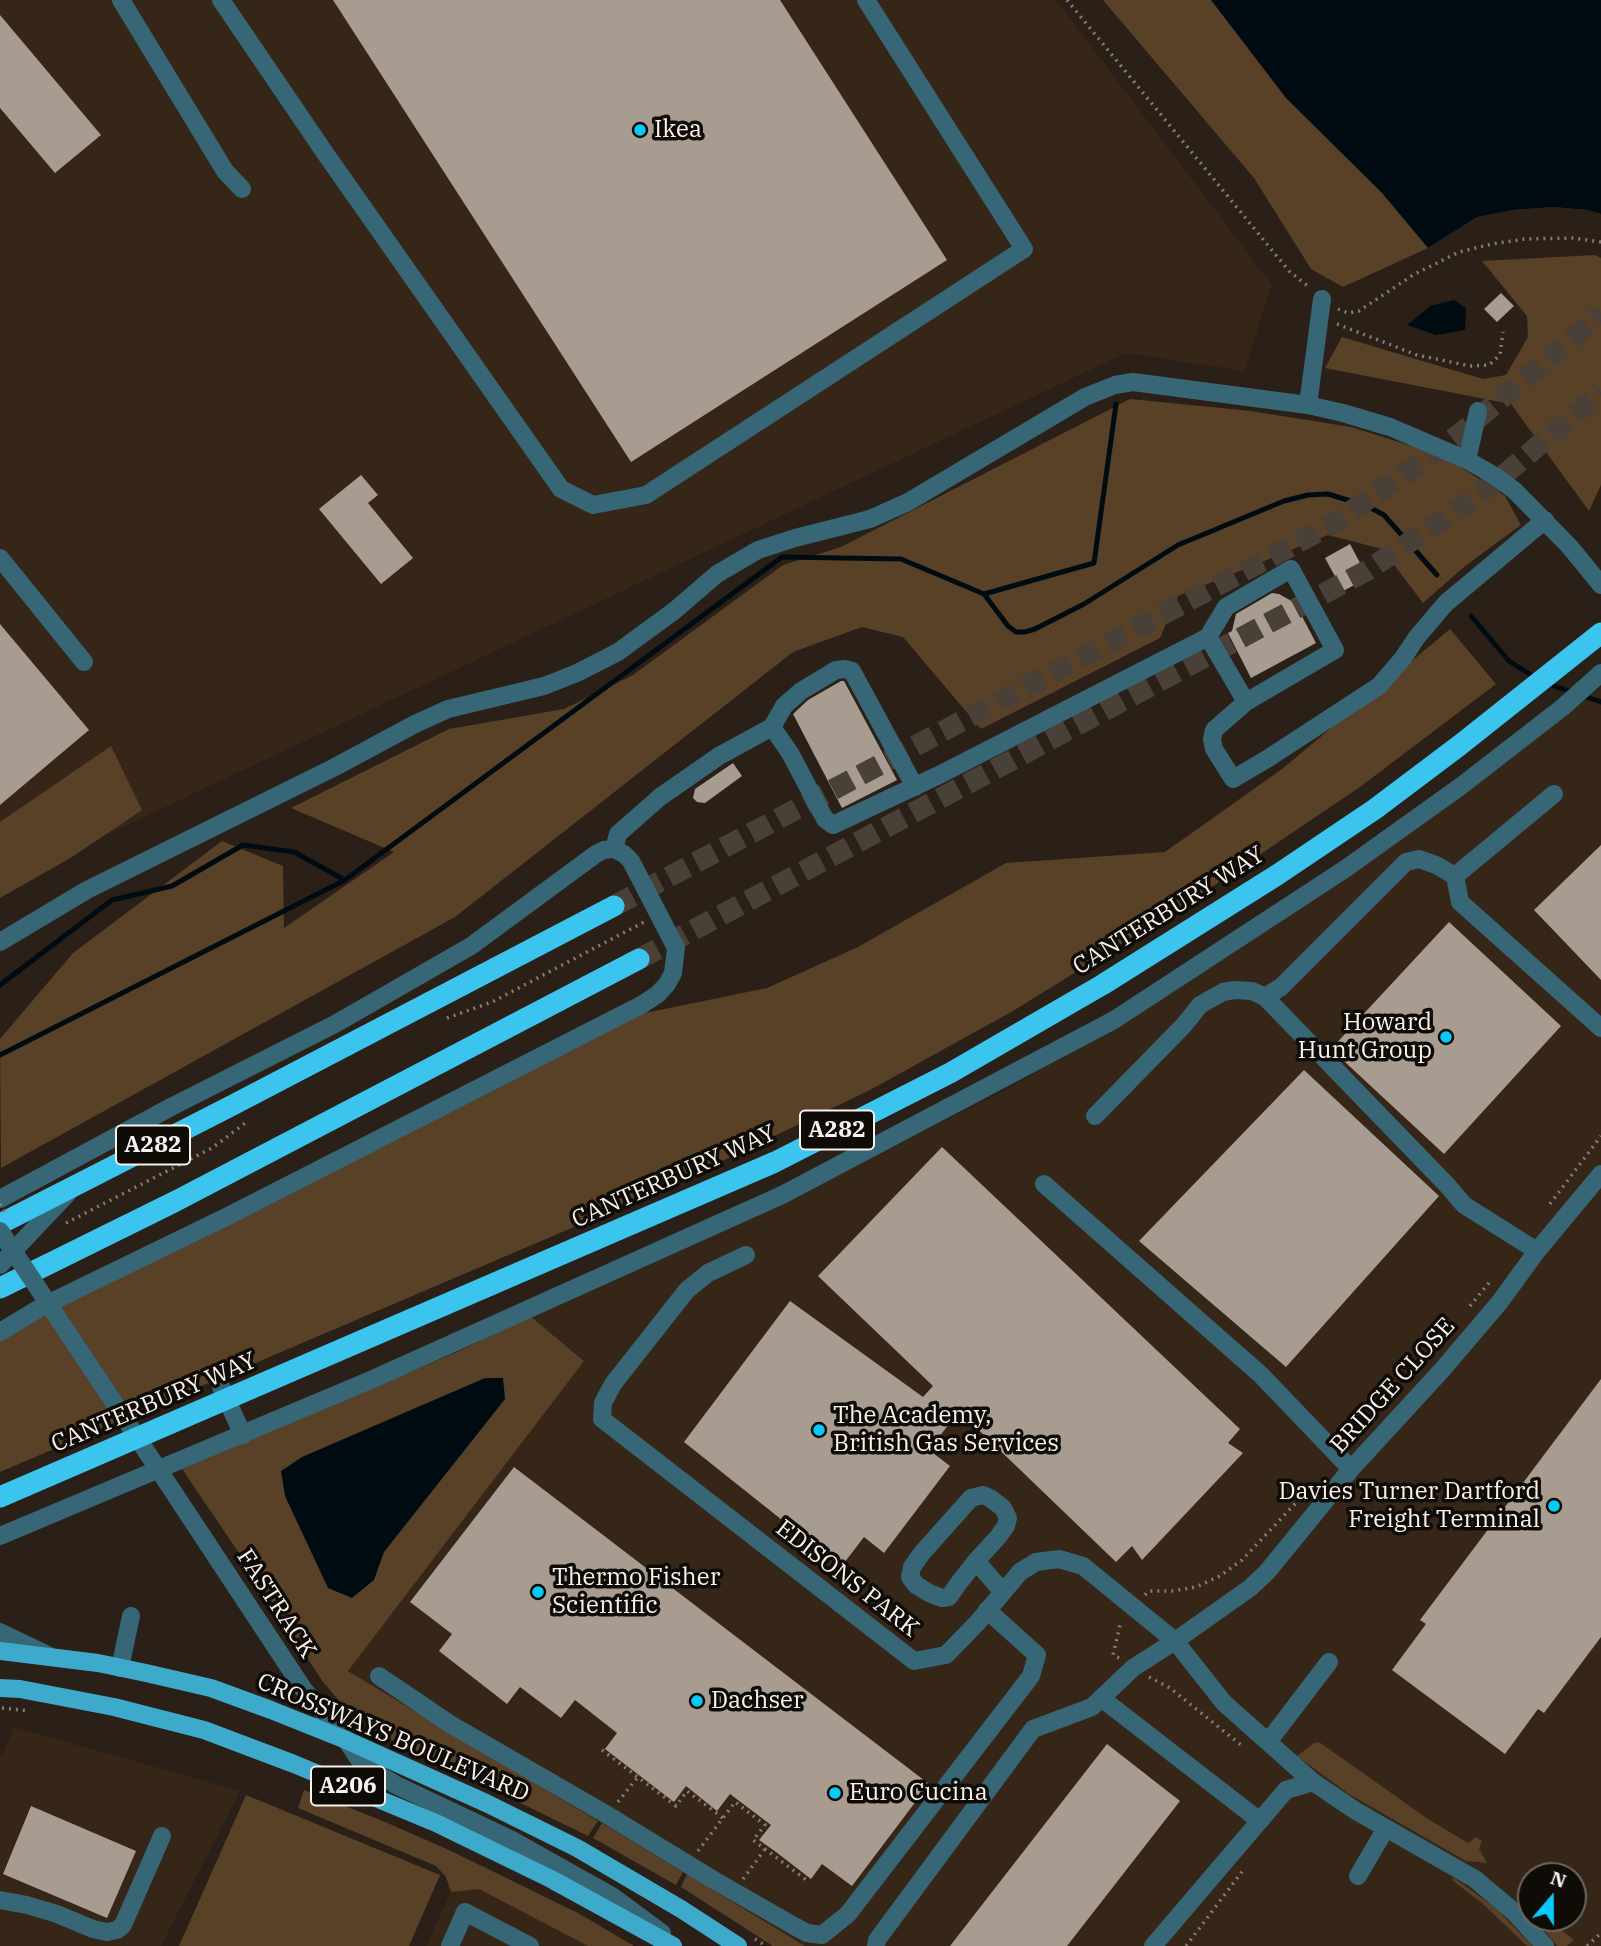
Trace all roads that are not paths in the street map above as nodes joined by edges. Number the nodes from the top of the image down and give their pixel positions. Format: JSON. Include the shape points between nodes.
{"nodes":[{"id":1,"x":121,"y":0,"type":"edge"},
{"id":2,"x":222,"y":0,"type":"edge"},
{"id":3,"x":866,"y":0,"type":"edge"},
{"id":4,"x":242,"y":189,"type":"dead end"},
{"id":5,"x":1322,"y":299,"type":"road end"},
{"id":6,"x":1308,"y":405,"type":"junction"},
{"id":7,"x":1478,"y":411,"type":"dead end"},
{"id":8,"x":1468,"y":460,"type":"junction"},
{"id":9,"x":1545,"y":520,"type":"junction"},
{"id":10,"x":0,"y":558,"type":"edge"},
{"id":11,"x":1601,"y":585,"type":"edge"},
{"id":12,"x":1601,"y":633,"type":"edge"},
{"id":13,"x":1208,"y":637,"type":"junction"},
{"id":14,"x":85,"y":662,"type":"dead end"},
{"id":15,"x":1601,"y":673,"type":"edge"},
{"id":16,"x":1246,"y":702,"type":"junction"},
{"id":17,"x":772,"y":727,"type":"junction"},
{"id":18,"x":915,"y":787,"type":"junction"},
{"id":19,"x":1554,"y":794,"type":"dead end"},
{"id":20,"x":614,"y":849,"type":"junction"},
{"id":21,"x":1455,"y":876,"type":"junction"},
{"id":22,"x":614,"y":906,"type":"tunnel mouth"},
{"id":23,"x":0,"y":942,"type":"edge"},
{"id":24,"x":639,"y":959,"type":"tunnel mouth"},
{"id":25,"x":1265,"y":997,"type":"junction"},
{"id":26,"x":1601,"y":1028,"type":"edge"},
{"id":27,"x":1095,"y":1116,"type":"dead end"},
{"id":28,"x":77,"y":1183,"type":"junction"},
{"id":29,"x":1598,"y":1183,"type":"edge"},
{"id":30,"x":1044,"y":1184,"type":"dead end"},
{"id":31,"x":0,"y":1199,"type":"edge"},
{"id":32,"x":0,"y":1224,"type":"edge"},
{"id":33,"x":0,"y":1231,"type":"edge"},
{"id":34,"x":1537,"y":1251,"type":"junction"},
{"id":35,"x":746,"y":1255,"type":"dead end"},
{"id":36,"x":0,"y":1265,"type":"edge"},
{"id":37,"x":0,"y":1288,"type":"edge"},
{"id":38,"x":0,"y":1332,"type":"edge"},
{"id":39,"x":220,"y":1387,"type":"dead end"},
{"id":40,"x":243,"y":1435,"type":"junction"},
{"id":41,"x":1351,"y":1469,"type":"junction"},
{"id":42,"x":0,"y":1497,"type":"edge"},
{"id":43,"x":0,"y":1536,"type":"edge"},
{"id":44,"x":976,"y":1561,"type":"junction"},
{"id":45,"x":1002,"y":1591,"type":"junction"},
{"id":46,"x":987,"y":1610,"type":"junction"},
{"id":47,"x":131,"y":1616,"type":"dead end"},
{"id":48,"x":0,"y":1632,"type":"edge"},
{"id":49,"x":1175,"y":1641,"type":"junction"},
{"id":50,"x":0,"y":1651,"type":"edge"},
{"id":51,"x":51,"y":1656,"type":"junction"},
{"id":52,"x":1329,"y":1662,"type":"dead end"},
{"id":53,"x":120,"y":1668,"type":"junction"},
{"id":54,"x":379,"y":1676,"type":"dead end"},
{"id":55,"x":0,"y":1688,"type":"edge"},
{"id":56,"x":1101,"y":1698,"type":"junction"},
{"id":57,"x":346,"y":1740,"type":"junction"},
{"id":58,"x":1268,"y":1742,"type":"junction"},
{"id":59,"x":1313,"y":1782,"type":"junction"},
{"id":60,"x":1260,"y":1821,"type":"junction"},
{"id":61,"x":1385,"y":1828,"type":"junction"},
{"id":62,"x":162,"y":1836,"type":"dead end"},
{"id":63,"x":1358,"y":1876,"type":"dead end"},
{"id":64,"x":0,"y":1900,"type":"edge"},
{"id":65,"x":450,"y":1946,"type":"edge"},
{"id":66,"x":530,"y":1946,"type":"edge"},
{"id":67,"x":676,"y":1946,"type":"edge"},
{"id":68,"x":738,"y":1946,"type":"edge"},
{"id":69,"x":876,"y":1946,"type":"edge"},
{"id":70,"x":1153,"y":1946,"type":"edge"},
{"id":71,"x":1545,"y":1946,"type":"edge"}],
"edges":[{"from":1,"to":4,"type":"street","via":[[225,171]]},
{"from":2,"to":3,"type":"street","via":[[562,489],[593,505],[646,495],[1024,249]]},
{"from":5,"to":6,"type":"street"},
{"from":6,"to":8,"type":"street","via":[[1390,427]]},
{"from":6,"to":23,"type":"street","via":[[1133,382],[1085,397],[908,502],[870,519],[758,550],[717,574],[618,652],[577,673],[544,686],[448,709],[415,724],[87,890]]},
{"from":7,"to":8,"type":"street"},
{"from":8,"to":9,"type":"street","via":[[1515,491]]},
{"from":9,"to":11,"type":"street"},
{"from":9,"to":16,"type":"street","via":[[1446,603],[1379,686],[1233,779],[1212,739],[1214,730]]},
{"from":10,"to":14,"type":"street"},
{"from":12,"to":42,"type":"highway","name":"CANTERBURY WAY","number":"A282","bridge":true,"via":[[1353,824],[1102,985],[950,1073],[775,1161]]},
{"from":13,"to":16,"type":"street"},
{"from":13,"to":16,"type":"street","via":[[1226,607],[1291,569],[1335,650]]},
{"from":13,"to":18,"type":"street"},
{"from":15,"to":40,"type":"street","via":[[1461,786],[1345,869],[1114,1020],[782,1195]]},
{"from":17,"to":18,"type":"street","via":[[825,819],[834,825]]},
{"from":17,"to":18,"type":"street","via":[[784,706],[801,691],[845,668],[852,671]]},
{"from":17,"to":20,"type":"street","via":[[660,797],[618,834]]},
{"from":19,"to":21,"type":"street"},
{"from":20,"to":31,"type":"street","via":[[596,853],[471,946],[335,1024]]},
{"from":20,"to":38,"type":"street","via":[[631,861],[676,948],[673,973],[658,994]]},
{"from":21,"to":25,"type":"street","via":[[1419,859],[1406,862],[1281,987]]},
{"from":21,"to":26,"type":"street","via":[[1460,902]]},
{"from":22,"to":28,"type":"highway","number":"A282"},
{"from":24,"to":37,"type":"highway","number":"A282"},
{"from":25,"to":27,"type":"street","via":[[1235,990],[1200,1005]]},
{"from":25,"to":34,"type":"street","via":[[1464,1205]]},
{"from":28,"to":32,"type":"highway","number":"A282"},
{"from":28,"to":36,"type":"street"},
{"from":29,"to":34,"type":"street","name":"BRIDGE CLOSE"},
{"from":30,"to":41,"type":"street","via":[[1261,1375]]},
{"from":33,"to":57,"type":"street","name":"FASTRACK","bridge":true,"via":[[304,1690]]},
{"from":34,"to":41,"type":"street","name":"BRIDGE CLOSE","via":[[1499,1303]]},
{"from":35,"to":46,"type":"street","name":"EDISONS PARK","via":[[708,1273],[687,1290],[613,1384],[603,1403],[602,1419],[914,1661],[946,1655]]},
{"from":39,"to":40,"type":"street"},
{"from":40,"to":43,"type":"street"},
{"from":41,"to":49,"type":"street","name":"BRIDGE CLOSE","via":[[1267,1572]]},
{"from":44,"to":44,"type":"street","via":[[949,1597],[929,1593],[910,1577],[922,1553],[971,1498],[983,1495],[1003,1508],[1008,1518]]},
{"from":44,"to":45,"type":"street"},
{"from":45,"to":46,"type":"street","name":"EDISONS PARK"},
{"from":45,"to":49,"type":"street","name":"EDISONS PARK","via":[[1036,1562],[1059,1559],[1083,1566]]},
{"from":46,"to":54,"type":"street","via":[[1037,1655],[1031,1676],[848,1914],[822,1935],[807,1933],[734,1892],[450,1724]]},
{"from":47,"to":53,"type":"street"},
{"from":48,"to":51,"type":"street"},
{"from":49,"to":56,"type":"street","name":"BRIDGE CLOSE","via":[[1133,1668]]},
{"from":49,"to":58,"type":"street","name":"EDISONS PARK","via":[[1224,1703]]},
{"from":50,"to":51,"type":"main road","name":"CROSSWAYS BOULEVARD","number":"A206"},
{"from":51,"to":53,"type":"main road","name":"CROSSWAYS BOULEVARD","number":"A206"},
{"from":52,"to":58,"type":"street"},
{"from":53,"to":57,"type":"main road","name":"CROSSWAYS BOULEVARD","number":"A206","via":[[211,1688]]},
{"from":55,"to":67,"type":"main road","number":"A206","via":[[114,1707],[204,1730],[255,1749],[436,1823]]},
{"from":56,"to":60,"type":"street"},
{"from":56,"to":69,"type":"street","name":"BRIDGE CLOSE","via":[[1091,1707],[1033,1729]]},
{"from":57,"to":67,"type":"street","name":"FASTRACK","via":[[362,1764],[612,1896]]},
{"from":57,"to":68,"type":"main road","name":"CROSSWAYS BOULEVARD","number":"A206","via":[[577,1848]]},
{"from":58,"to":59,"type":"street","name":"EDISONS PARK"},
{"from":59,"to":60,"type":"street","via":[[1286,1790]]},
{"from":59,"to":61,"type":"street","name":"EDISONS PARK"},
{"from":60,"to":70,"type":"street"},
{"from":61,"to":63,"type":"street"},
{"from":61,"to":71,"type":"street","name":"EDISONS PARK","via":[[1475,1879]]},
{"from":62,"to":64,"type":"street","via":[[117,1930],[93,1929],[57,1914]]},
{"from":65,"to":66,"type":"street","via":[[465,1912]]}]}
